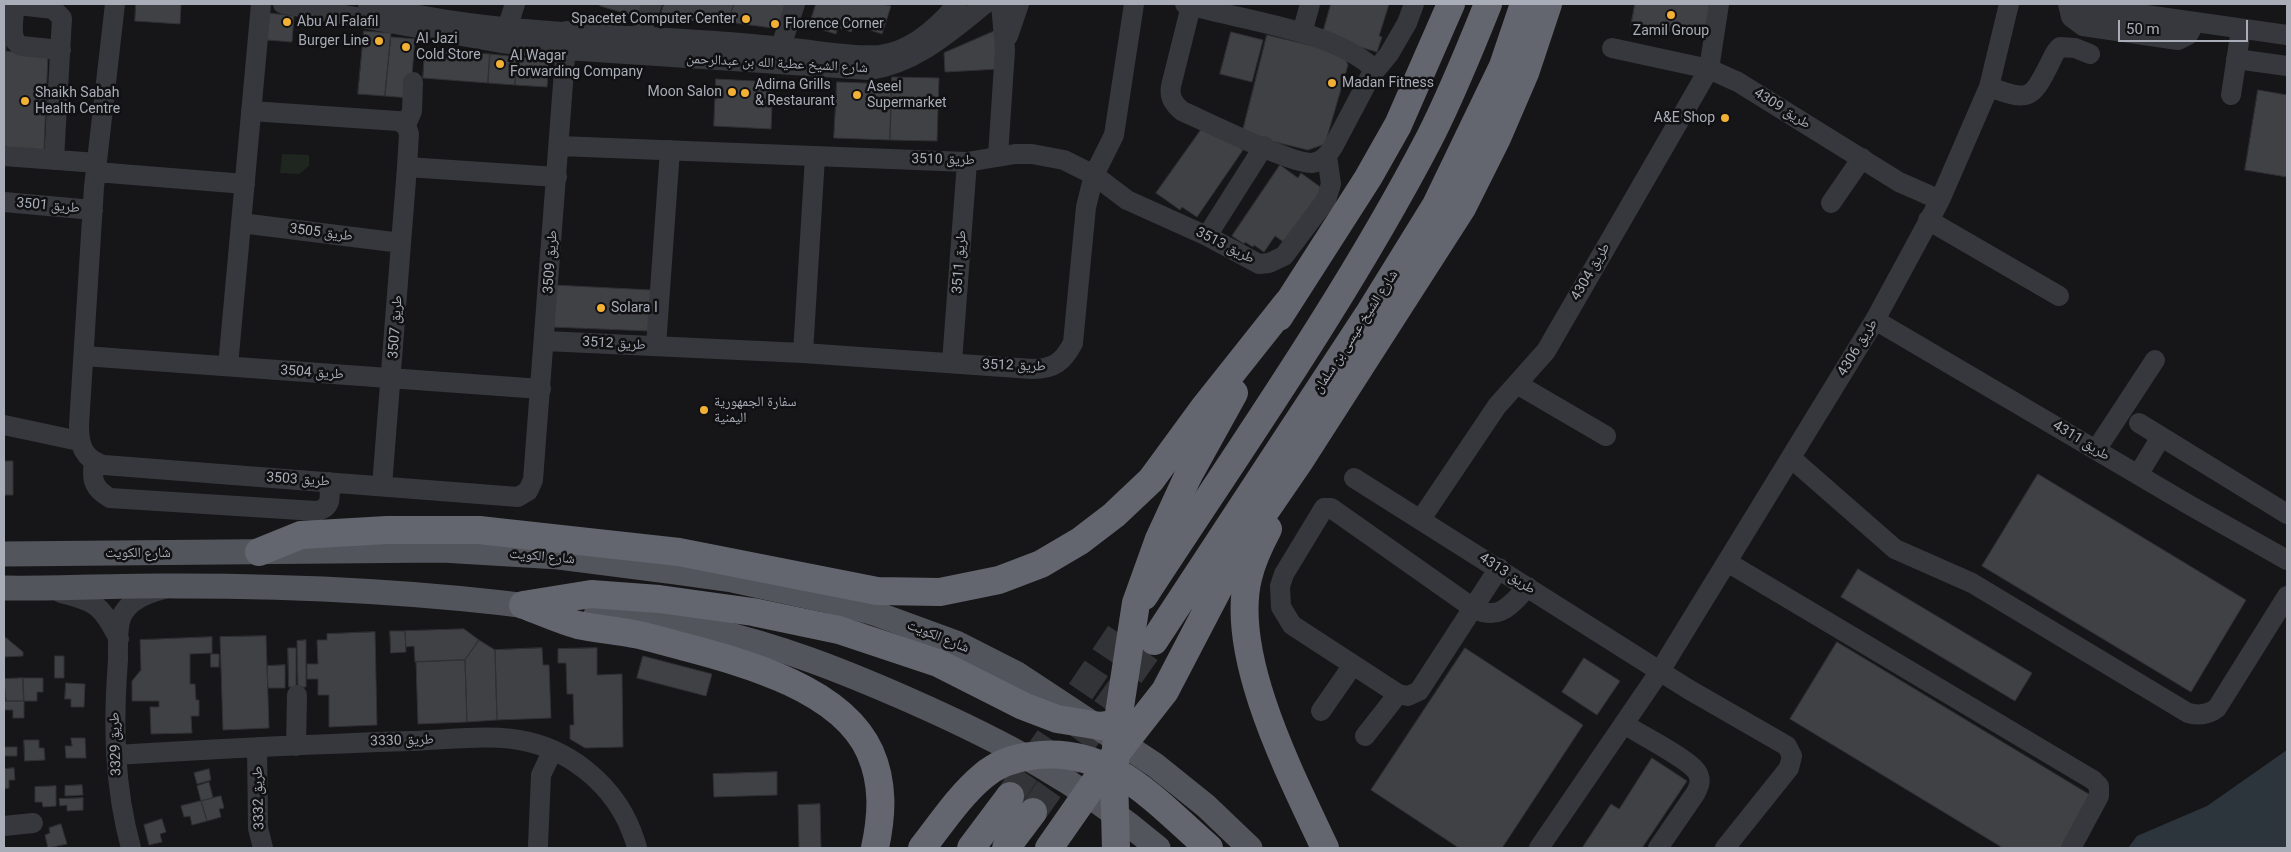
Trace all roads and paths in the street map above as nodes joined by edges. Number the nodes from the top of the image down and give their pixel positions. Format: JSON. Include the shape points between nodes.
{"nodes":[{"id":1,"x":10,"y":4,"type":"edge"},
{"id":2,"x":15,"y":4,"type":"edge"},
{"id":3,"x":115,"y":4,"type":"edge"},
{"id":4,"x":261,"y":4,"type":"edge"},
{"id":5,"x":283,"y":4,"type":"edge"},
{"id":6,"x":368,"y":4,"type":"edge"},
{"id":7,"x":515,"y":4,"type":"edge"},
{"id":8,"x":652,"y":4,"type":"edge"},
{"id":9,"x":795,"y":4,"type":"edge"},
{"id":10,"x":1001,"y":4,"type":"edge"},
{"id":11,"x":1019,"y":4,"type":"edge"},
{"id":12,"x":1134,"y":4,"type":"edge"},
{"id":13,"x":1310,"y":4,"type":"edge"},
{"id":14,"x":1414,"y":4,"type":"edge"},
{"id":15,"x":1451,"y":4,"type":"edge"},
{"id":16,"x":1488,"y":4,"type":"edge"},
{"id":17,"x":1524,"y":4,"type":"edge"},
{"id":18,"x":1548,"y":4,"type":"edge"},
{"id":19,"x":1719,"y":4,"type":"edge"},
{"id":20,"x":2009,"y":4,"type":"edge"},
{"id":21,"x":2068,"y":4,"type":"edge"},
{"id":22,"x":1188,"y":5,"type":"edge"},
{"id":23,"x":973,"y":6,"type":"edge"},
{"id":24,"x":1004,"y":28,"type":"junction"},
{"id":25,"x":2241,"y":28,"type":"junction"},
{"id":26,"x":1302,"y":33,"type":"junction"},
{"id":27,"x":505,"y":35,"type":"junction"},
{"id":28,"x":640,"y":35,"type":"junction"},
{"id":29,"x":2287,"y":35,"type":"edge"},
{"id":30,"x":567,"y":40,"type":"junction"},
{"id":31,"x":781,"y":46,"type":"junction"},
{"id":32,"x":1612,"y":48,"type":"dead end"},
{"id":33,"x":61,"y":50,"type":"junction"},
{"id":34,"x":1004,"y":50,"type":"junction"},
{"id":35,"x":2090,"y":54,"type":"dead end"},
{"id":36,"x":896,"y":58,"type":"junction"},
{"id":37,"x":2236,"y":59,"type":"junction"},
{"id":38,"x":2287,"y":66,"type":"edge"},
{"id":39,"x":1709,"y":69,"type":"junction"},
{"id":40,"x":1375,"y":70,"type":"junction"},
{"id":41,"x":413,"y":82,"type":"dead end"},
{"id":42,"x":1989,"y":87,"type":"junction"},
{"id":43,"x":2231,"y":95,"type":"dead end"},
{"id":44,"x":251,"y":111,"type":"junction"},
{"id":45,"x":406,"y":125,"type":"junction"},
{"id":46,"x":559,"y":146,"type":"junction"},
{"id":47,"x":1264,"y":146,"type":"junction"},
{"id":48,"x":670,"y":150,"type":"junction"},
{"id":49,"x":4,"y":156,"type":"edge"},
{"id":50,"x":998,"y":156,"type":"junction"},
{"id":51,"x":1327,"y":156,"type":"junction"},
{"id":52,"x":815,"y":157,"type":"junction"},
{"id":53,"x":1862,"y":158,"type":"junction"},
{"id":54,"x":54,"y":160,"type":"junction"},
{"id":55,"x":968,"y":162,"type":"junction"},
{"id":56,"x":407,"y":167,"type":"junction"},
{"id":57,"x":96,"y":168,"type":"junction"},
{"id":58,"x":1094,"y":175,"type":"junction"},
{"id":59,"x":557,"y":177,"type":"junction"},
{"id":60,"x":245,"y":184,"type":"junction"},
{"id":61,"x":1940,"y":200,"type":"junction"},
{"id":62,"x":4,"y":202,"type":"edge"},
{"id":63,"x":1831,"y":203,"type":"dead end"},
{"id":64,"x":93,"y":210,"type":"junction"},
{"id":65,"x":1928,"y":220,"type":"junction"},
{"id":66,"x":241,"y":223,"type":"junction"},
{"id":67,"x":1207,"y":236,"type":"junction"},
{"id":68,"x":401,"y":243,"type":"junction"},
{"id":69,"x":2059,"y":296,"type":"dead end"},
{"id":70,"x":1288,"y":302,"type":"junction"},
{"id":71,"x":1875,"y":320,"type":"junction"},
{"id":72,"x":545,"y":341,"type":"junction"},
{"id":73,"x":656,"y":346,"type":"junction"},
{"id":74,"x":803,"y":353,"type":"junction"},
{"id":75,"x":84,"y":356,"type":"junction"},
{"id":76,"x":2155,"y":360,"type":"dead end"},
{"id":77,"x":952,"y":362,"type":"junction"},
{"id":78,"x":228,"y":366,"type":"junction"},
{"id":79,"x":392,"y":379,"type":"junction"},
{"id":80,"x":1517,"y":384,"type":"junction"},
{"id":81,"x":541,"y":389,"type":"junction"},
{"id":82,"x":2139,"y":423,"type":"dead end"},
{"id":83,"x":4,"y":424,"type":"edge"},
{"id":84,"x":1606,"y":436,"type":"dead end"},
{"id":85,"x":2161,"y":437,"type":"junction"},
{"id":86,"x":79,"y":441,"type":"junction"},
{"id":87,"x":2096,"y":450,"type":"junction"},
{"id":88,"x":1791,"y":458,"type":"junction"},
{"id":89,"x":1301,"y":460,"type":"junction"},
{"id":90,"x":94,"y":462,"type":"junction"},
{"id":91,"x":2138,"y":475,"type":"junction"},
{"id":92,"x":1354,"y":478,"type":"dead end"},
{"id":93,"x":329,"y":482,"type":"junction"},
{"id":94,"x":382,"y":486,"type":"junction"},
{"id":95,"x":528,"y":492,"type":"joint"},
{"id":96,"x":2287,"y":514,"type":"edge"},
{"id":97,"x":1421,"y":519,"type":"junction"},
{"id":98,"x":259,"y":552,"type":"junction"},
{"id":99,"x":4,"y":554,"type":"edge"},
{"id":100,"x":2287,"y":560,"type":"edge"},
{"id":101,"x":1727,"y":562,"type":"junction"},
{"id":102,"x":1499,"y":568,"type":"junction"},
{"id":103,"x":177,"y":586,"type":"junction"},
{"id":104,"x":1528,"y":587,"type":"junction"},
{"id":105,"x":4,"y":588,"type":"edge"},
{"id":106,"x":32,"y":588,"type":"junction"},
{"id":107,"x":2287,"y":596,"type":"edge"},
{"id":108,"x":523,"y":605,"type":"junction"},
{"id":109,"x":1473,"y":608,"type":"junction"},
{"id":110,"x":1126,"y":623,"type":"tunnel mouth"},
{"id":111,"x":119,"y":639,"type":"junction"},
{"id":112,"x":1154,"y":641,"type":"tunnel mouth"},
{"id":113,"x":1353,"y":665,"type":"junction"},
{"id":114,"x":1660,"y":671,"type":"junction"},
{"id":115,"x":1398,"y":694,"type":"junction"},
{"id":116,"x":297,"y":695,"type":"dead end"},
{"id":117,"x":1056,"y":698,"type":"joint"},
{"id":118,"x":1321,"y":711,"type":"dead end"},
{"id":119,"x":1140,"y":721,"type":"junction"},
{"id":120,"x":1624,"y":724,"type":"junction"},
{"id":121,"x":1087,"y":725,"type":"junction"},
{"id":122,"x":1366,"y":736,"type":"dead end"},
{"id":123,"x":1124,"y":743,"type":"junction"},
{"id":124,"x":296,"y":746,"type":"junction"},
{"id":125,"x":258,"y":748,"type":"junction"},
{"id":126,"x":553,"y":750,"type":"junction"},
{"id":127,"x":116,"y":755,"type":"junction"},
{"id":128,"x":1028,"y":756,"type":"junction"},
{"id":129,"x":1096,"y":761,"type":"junction"},
{"id":130,"x":1088,"y":793,"type":"junction"},
{"id":131,"x":1010,"y":796,"type":"tunnel mouth"},
{"id":132,"x":1033,"y":812,"type":"tunnel mouth"},
{"id":133,"x":33,"y":823,"type":"dead end"},
{"id":134,"x":4,"y":826,"type":"edge"},
{"id":135,"x":538,"y":845,"type":"dead end"},
{"id":136,"x":131,"y":848,"type":"edge"},
{"id":137,"x":263,"y":848,"type":"edge"},
{"id":138,"x":637,"y":848,"type":"edge"},
{"id":139,"x":875,"y":848,"type":"edge"},
{"id":140,"x":922,"y":848,"type":"edge"},
{"id":141,"x":971,"y":848,"type":"edge"},
{"id":142,"x":1006,"y":848,"type":"edge"},
{"id":143,"x":1049,"y":848,"type":"edge"},
{"id":144,"x":1116,"y":848,"type":"edge"},
{"id":145,"x":1158,"y":848,"type":"edge"},
{"id":146,"x":1209,"y":848,"type":"edge"},
{"id":147,"x":1250,"y":848,"type":"edge"},
{"id":148,"x":1325,"y":848,"type":"edge"},
{"id":149,"x":1539,"y":848,"type":"edge"},
{"id":150,"x":1658,"y":848,"type":"edge"},
{"id":151,"x":1725,"y":848,"type":"edge"},
{"id":152,"x":2071,"y":848,"type":"edge"}],
"edges":[{"from":1,"to":2,"type":"street"},
{"from":2,"to":33,"type":"street","via":[[53,9],[60,14],[63,22]]},
{"from":2,"to":33,"type":"street","via":[[13,38],[16,44]]},
{"from":3,"to":57,"type":"street"},
{"from":4,"to":44,"type":"street"},
{"from":5,"to":27,"type":"street","name":"شارع الشيخ عطية الله بن عبدالرحمن"},
{"from":6,"to":27,"type":"street","name":"شارع الشيخ عطية الله بن عبدالرحمن"},
{"from":7,"to":27,"type":"street"},
{"from":8,"to":28,"type":"street"},
{"from":9,"to":31,"type":"street"},
{"from":10,"to":24,"type":"street"},
{"from":11,"to":34,"type":"street"},
{"from":12,"to":58,"type":"street","via":[[1114,135]]},
{"from":13,"to":26,"type":"street"},
{"from":14,"to":40,"type":"street","via":[[1389,54]]},
{"from":15,"to":70,"type":"highway","via":[[1398,125],[1358,195]]},
{"from":16,"to":110,"type":"highway","via":[[1429,138],[1349,278]]},
{"from":17,"to":112,"type":"highway","name":"شارع الشيخ عيسى بن سلمان","via":[[1503,66],[1436,205],[1368,315]]},
{"from":18,"to":89,"type":"highway","via":[[1511,106],[1462,208]]},
{"from":19,"to":39,"type":"street","name":"طريق 4304"},
{"from":20,"to":42,"type":"street","name":"طريق 4306"},
{"from":21,"to":25,"type":"street"},
{"from":22,"to":26,"type":"street"},
{"from":22,"to":47,"type":"street","via":[[1171,99],[1182,111]]},
{"from":23,"to":24,"type":"street"},
{"from":23,"to":36,"type":"street","name":"شارع الشيخ عطية الله بن عبدالرحمن","via":[[934,44]]},
{"from":24,"to":34,"type":"street"},
{"from":25,"to":29,"type":"street"},
{"from":25,"to":37,"type":"street"},
{"from":26,"to":40,"type":"street","via":[[1357,55]]},
{"from":27,"to":30,"type":"street","name":"شارع الشيخ عطية الله بن عبدالرحمن"},
{"from":28,"to":30,"type":"street","name":"شارع الشيخ عطية الله بن عبدالرحمن"},
{"from":28,"to":31,"type":"street","name":"شارع الشيخ عطية الله بن عبدالرحمن"},
{"from":30,"to":36,"type":"street","name":"شارع الشيخ عطية الله بن عبدالرحمن","via":[[838,70],[868,70]]},
{"from":30,"to":46,"type":"street","name":"طريق 3509"},
{"from":31,"to":36,"type":"street","name":"شارع الشيخ عطية الله بن عبدالرحمن"},
{"from":32,"to":39,"type":"street","name":"طريق 4309"},
{"from":33,"to":54,"type":"street"},
{"from":34,"to":50,"type":"street"},
{"from":35,"to":42,"type":"street","via":[[2060,46],[2038,88],[2029,95],[2015,96]]},
{"from":37,"to":38,"type":"street"},
{"from":37,"to":43,"type":"street"},
{"from":39,"to":53,"type":"street","name":"طريق 4309","via":[[1738,82]]},
{"from":39,"to":80,"type":"street","name":"طريق 4304","via":[[1546,351]]},
{"from":40,"to":51,"type":"street"},
{"from":41,"to":45,"type":"street","name":"طريق 3507","via":[[412,110]]},
{"from":42,"to":61,"type":"street","name":"طريق 4306"},
{"from":44,"to":45,"type":"street","via":[[398,121]]},
{"from":44,"to":60,"type":"street"},
{"from":45,"to":56,"type":"street","name":"طريق 3507","via":[[409,134]]},
{"from":46,"to":48,"type":"street","name":"طريق 3510"},
{"from":46,"to":59,"type":"street","name":"طريق 3509"},
{"from":47,"to":51,"type":"street","via":[[1312,163]]},
{"from":47,"to":67,"type":"street"},
{"from":48,"to":52,"type":"street","name":"طريق 3510"},
{"from":48,"to":73,"type":"street"},
{"from":49,"to":54,"type":"street"},
{"from":50,"to":55,"type":"street","name":"طريق 3510"},
{"from":50,"to":58,"type":"street","name":"طريق 3510","via":[[1048,156],[1080,166]]},
{"from":51,"to":67,"type":"street","name":"طريق 3513","via":[[1331,184],[1326,200],[1284,256],[1259,264]]},
{"from":52,"to":55,"type":"street","name":"طريق 3510"},
{"from":52,"to":74,"type":"street"},
{"from":53,"to":61,"type":"street","name":"طريق 4309","via":[[1899,182]]},
{"from":53,"to":63,"type":"street"},
{"from":54,"to":57,"type":"street"},
{"from":55,"to":77,"type":"street","name":"طريق 3511"},
{"from":56,"to":59,"type":"street"},
{"from":56,"to":68,"type":"street","name":"طريق 3507"},
{"from":57,"to":60,"type":"street"},
{"from":57,"to":64,"type":"street"},
{"from":58,"to":67,"type":"street","name":"طريق 3513","via":[[1127,200]]},
{"from":58,"to":77,"type":"street","name":"طريق 3512","via":[[1086,207],[1073,343],[1065,358],[1055,366],[1042,369]]},
{"from":59,"to":72,"type":"street","name":"طريق 3509"},
{"from":60,"to":66,"type":"street"},
{"from":61,"to":65,"type":"street","name":"طريق 4306"},
{"from":62,"to":64,"type":"street","name":"طريق 3501"},
{"from":64,"to":75,"type":"street"},
{"from":65,"to":69,"type":"street"},
{"from":65,"to":71,"type":"street","name":"طريق 4306"},
{"from":66,"to":68,"type":"street","name":"طريق 3505"},
{"from":66,"to":78,"type":"street"},
{"from":68,"to":79,"type":"street","name":"طريق 3507"},
{"from":70,"to":98,"type":"highway","via":[[1151,480],[1080,541],[1041,564],[999,580],[940,592],[877,591],[679,552],[479,530],[387,530],[300,535]]},
{"from":70,"to":144,"type":"highway","bridge":true,"via":[[1223,410],[1188,476],[1136,602],[1118,720],[1114,777]]},
{"from":71,"to":87,"type":"street","name":"طريق 4311"},
{"from":71,"to":88,"type":"street","name":"طريق 4306"},
{"from":72,"to":73,"type":"street","name":"طريق 3512"},
{"from":72,"to":81,"type":"street","name":"طريق 3509"},
{"from":73,"to":74,"type":"street","name":"طريق 3512"},
{"from":74,"to":77,"type":"street","name":"طريق 3512"},
{"from":75,"to":78,"type":"street","name":"طريق 3504"},
{"from":75,"to":86,"type":"street"},
{"from":76,"to":87,"type":"street"},
{"from":78,"to":79,"type":"street","name":"طريق 3504"},
{"from":79,"to":81,"type":"street","name":"طريق 3504"},
{"from":79,"to":94,"type":"street","name":"طريق 3507"},
{"from":80,"to":84,"type":"street"},
{"from":80,"to":97,"type":"street","name":"طريق 4304","via":[[1497,406]]},
{"from":81,"to":95,"type":"street","name":"طريق 3509","via":[[533,480]]},
{"from":82,"to":85,"type":"street"},
{"from":83,"to":86,"type":"street"},
{"from":85,"to":91,"type":"street"},
{"from":85,"to":96,"type":"street"},
{"from":86,"to":90,"type":"street","via":[[87,458]]},
{"from":87,"to":91,"type":"street","name":"طريق 4311"},
{"from":88,"to":101,"type":"street","name":"طريق 4306"},
{"from":88,"to":107,"type":"street","via":[[1899,552],[1968,580],[2195,715],[2217,708]]},
{"from":89,"to":119,"type":"highway","via":[[1238,551],[1165,691]]},
{"from":89,"to":148,"type":"highway","via":[[1260,544],[1248,578],[1244,610],[1253,671],[1270,724]]},
{"from":90,"to":93,"type":"street","name":"طريق 3503"},
{"from":90,"to":93,"type":"street","via":[[94,484],[97,490],[110,498],[316,511],[329,504]]},
{"from":91,"to":100,"type":"street","name":"طريق 4311"},
{"from":92,"to":97,"type":"street","name":"طريق 4313"},
{"from":93,"to":94,"type":"street","name":"طريق 3503"},
{"from":94,"to":95,"type":"street","name":"طريق 3503","via":[[518,497]]},
{"from":97,"to":102,"type":"street","name":"طريق 4313"},
{"from":98,"to":99,"type":"main road","name":"شارع الكويت"},
{"from":98,"to":117,"type":"main road","name":"شارع الكويت","via":[[442,550],[559,557],[732,580],[825,600],[915,627],[987,657]]},
{"from":101,"to":114,"type":"street","name":"طريق 4306"},
{"from":101,"to":152,"type":"street","via":[[2094,780],[2099,786],[2099,796]]},
{"from":102,"to":104,"type":"street","name":"طريق 4313"},
{"from":102,"to":109,"type":"street"},
{"from":103,"to":106,"type":"main road"},
{"from":103,"to":108,"type":"main road","via":[[412,593]]},
{"from":103,"to":111,"type":"street","name":"طريق 3329","via":[[134,602],[121,618]]},
{"from":104,"to":109,"type":"street","via":[[1497,613]]},
{"from":104,"to":114,"type":"street","name":"طريق 4313"},
{"from":105,"to":106,"type":"main road"},
{"from":106,"to":111,"type":"street","via":[[96,604],[104,610]]},
{"from":108,"to":121,"type":"highway","via":[[591,594],[620,596],[753,612],[839,630],[938,663],[1039,713]]},
{"from":108,"to":128,"type":"main road","via":[[706,630],[794,652],[940,713]]},
{"from":108,"to":139,"type":"highway","via":[[578,625],[636,634],[749,664],[840,713],[869,750],[877,772],[881,817]]},
{"from":109,"to":113,"type":"street","via":[[1331,508],[1324,508],[1284,574],[1279,597],[1292,625]]},
{"from":109,"to":115,"type":"street","via":[[1418,691],[1408,696]]},
{"from":111,"to":127,"type":"street","name":"طريق 3329"},
{"from":113,"to":115,"type":"street"},
{"from":113,"to":118,"type":"street"},
{"from":114,"to":120,"type":"street","name":"طريق 4306"},
{"from":114,"to":151,"type":"street","name":"طريق 4313","via":[[1790,750],[1792,761],[1789,768]]},
{"from":115,"to":122,"type":"street"},
{"from":116,"to":124,"type":"street"},
{"from":117,"to":121,"type":"highway"},
{"from":119,"to":121,"type":"highway"},
{"from":119,"to":123,"type":"highway"},
{"from":120,"to":149,"type":"street","name":"طريق 4306"},
{"from":120,"to":150,"type":"street","via":[[1690,765],[1699,776],[1699,787]]},
{"from":121,"to":123,"type":"main road"},
{"from":121,"to":129,"type":"highway"},
{"from":123,"to":129,"type":"highway"},
{"from":123,"to":147,"type":"main road","via":[[1206,806]]},
{"from":124,"to":125,"type":"street","name":"طريق 3330"},
{"from":124,"to":126,"type":"street","name":"طريق 3330","via":[[502,738]]},
{"from":125,"to":127,"type":"street","name":"طريق 3330"},
{"from":125,"to":137,"type":"street","name":"طريق 3332","via":[[258,828]]},
{"from":126,"to":135,"type":"street","via":[[541,775]]},
{"from":126,"to":138,"type":"street","name":"طريق 3330","via":[[594,777],[614,798],[628,822]]},
{"from":127,"to":136,"type":"street","name":"طريق 3329","via":[[122,814]]},
{"from":128,"to":129,"type":"highway","via":[[1045,754]]},
{"from":128,"to":130,"type":"main road"},
{"from":128,"to":140,"type":"highway","via":[[997,766],[983,775]]},
{"from":129,"to":130,"type":"highway"},
{"from":129,"to":146,"type":"highway","via":[[1138,787]]},
{"from":130,"to":143,"type":"highway"},
{"from":130,"to":145,"type":"main road"},
{"from":131,"to":141,"type":"highway"},
{"from":132,"to":142,"type":"highway"},
{"from":133,"to":134,"type":"street"}]}
